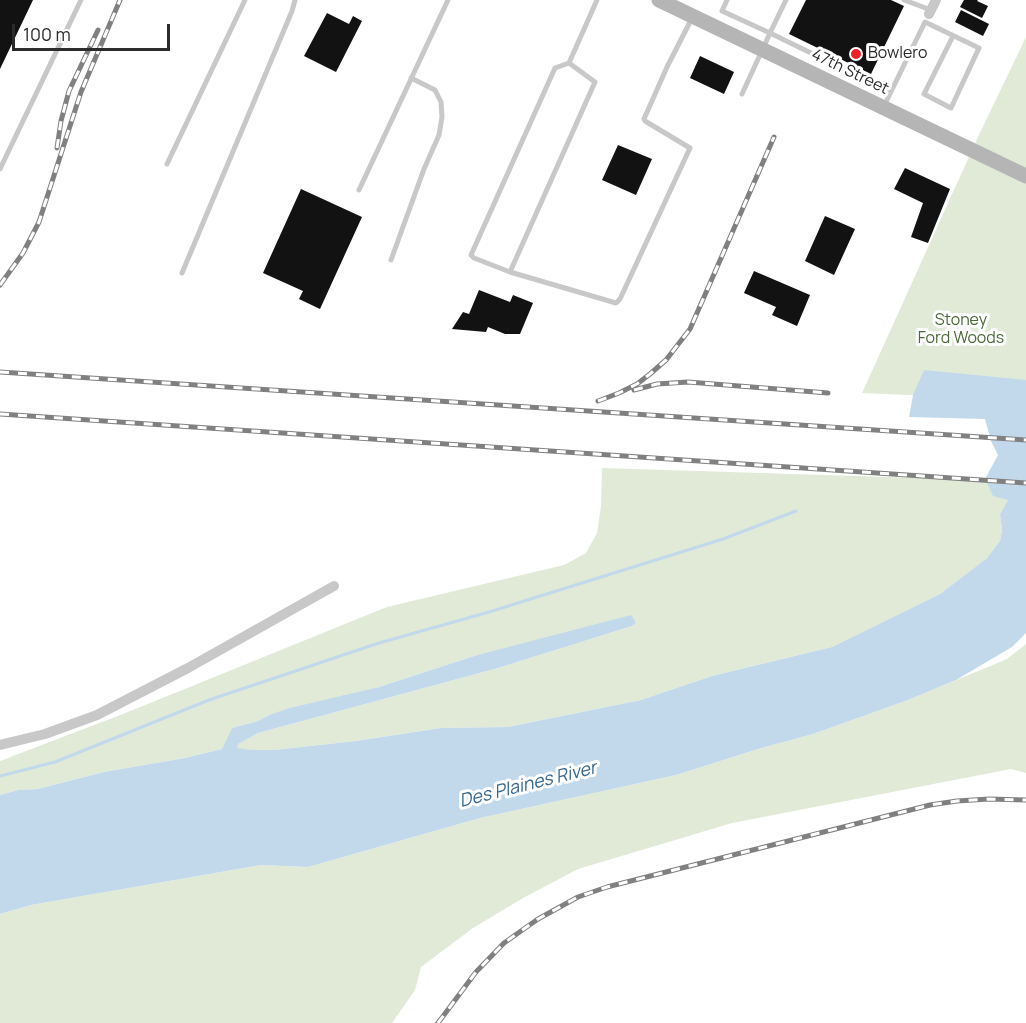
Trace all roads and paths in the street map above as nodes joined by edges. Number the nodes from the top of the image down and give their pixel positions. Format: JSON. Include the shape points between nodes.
{"nodes":[{"id":1,"x":81,"y":0,"type":"edge"},
{"id":2,"x":245,"y":0,"type":"edge"},
{"id":3,"x":295,"y":0,"type":"edge"},
{"id":4,"x":448,"y":0,"type":"edge"},
{"id":5,"x":597,"y":0,"type":"edge"},
{"id":6,"x":659,"y":0,"type":"edge"},
{"id":7,"x":727,"y":0,"type":"edge"},
{"id":8,"x":786,"y":0,"type":"edge"},
{"id":9,"x":904,"y":0,"type":"edge"},
{"id":10,"x":932,"y":8,"type":"edge"},
{"id":11,"x":693,"y":16,"type":"junction"},
{"id":12,"x":739,"y":19,"type":"junction"},
{"id":13,"x":770,"y":33,"type":"junction"},
{"id":14,"x":731,"y":35,"type":"junction"},
{"id":15,"x":953,"y":36,"type":"junction"},
{"id":16,"x":763,"y":50,"type":"junction"},
{"id":17,"x":569,"y":63,"type":"junction"},
{"id":18,"x":411,"y":78,"type":"junction"},
{"id":19,"x":891,"y":92,"type":"junction"},
{"id":20,"x":742,"y":94,"type":"dead end"},
{"id":21,"x":883,"y":108,"type":"junction"},
{"id":22,"x":167,"y":164,"type":"dead end"},
{"id":23,"x":0,"y":169,"type":"edge"},
{"id":24,"x":1026,"y":176,"type":"edge"},
{"id":25,"x":358,"y":190,"type":"dead end"},
{"id":26,"x":391,"y":260,"type":"dead end"},
{"id":27,"x":510,"y":272,"type":"junction"},
{"id":28,"x":182,"y":273,"type":"dead end"},
{"id":29,"x":334,"y":586,"type":"dead end"},
{"id":30,"x":0,"y":745,"type":"edge"}],
"edges":[{"from":1,"to":23,"type":"lane"},
{"from":2,"to":22,"type":"lane"},
{"from":3,"to":28,"type":"lane"},
{"from":4,"to":18,"type":"lane"},
{"from":5,"to":17,"type":"lane"},
{"from":6,"to":11,"type":"main road","name":"47th Street"},
{"from":7,"to":12,"type":"lane","via":[[722,11]]},
{"from":8,"to":13,"type":"lane"},
{"from":9,"to":10,"type":"lane"},
{"from":11,"to":14,"type":"main road","name":"47th Street"},
{"from":11,"to":27,"type":"lane","via":[[644,119],[690,148],[619,302]]},
{"from":12,"to":13,"type":"lane"},
{"from":12,"to":14,"type":"lane"},
{"from":13,"to":16,"type":"lane"},
{"from":13,"to":19,"type":"lane"},
{"from":14,"to":16,"type":"main road","name":"47th Street"},
{"from":15,"to":15,"type":"lane","via":[[979,48],[951,108],[924,94]]},
{"from":15,"to":19,"type":"lane","via":[[925,22]]},
{"from":16,"to":20,"type":"lane"},
{"from":16,"to":21,"type":"main road","name":"47th Street"},
{"from":17,"to":27,"type":"lane","via":[[596,82]]},
{"from":17,"to":27,"type":"lane","via":[[555,68],[471,255]]},
{"from":18,"to":25,"type":"lane"},
{"from":18,"to":26,"type":"lane","via":[[435,90],[442,117],[439,135]]},
{"from":19,"to":21,"type":"lane"},
{"from":21,"to":24,"type":"main road","name":"47th Street"},
{"from":29,"to":30,"type":"street","via":[[97,715]]}]}
